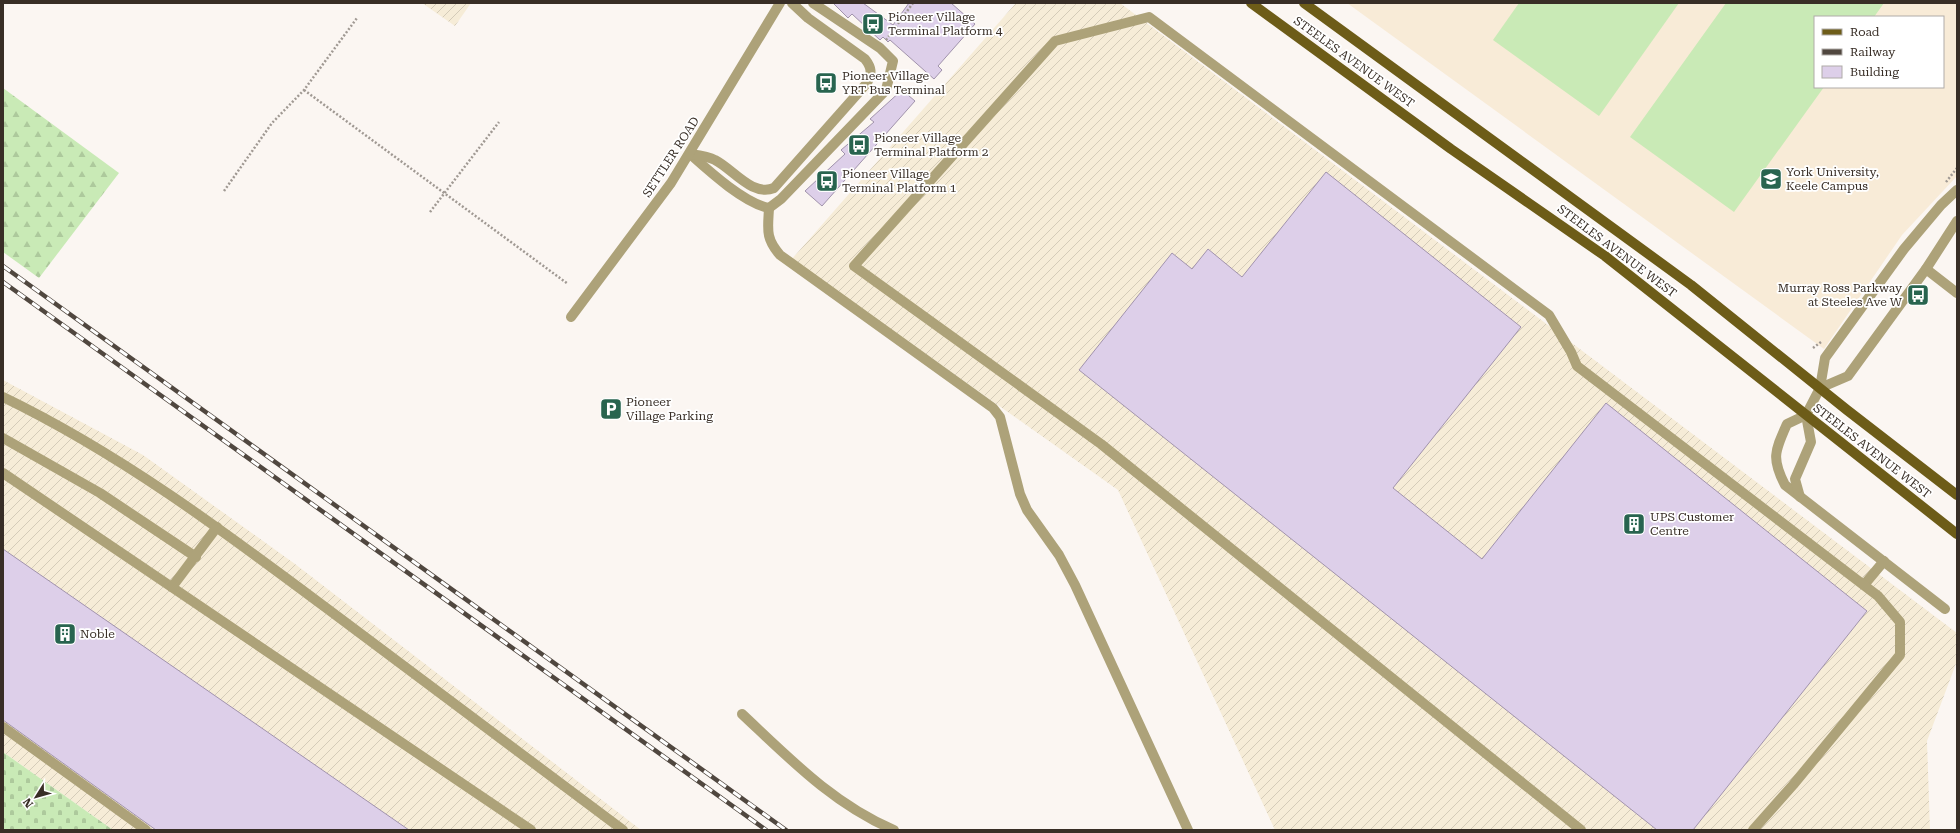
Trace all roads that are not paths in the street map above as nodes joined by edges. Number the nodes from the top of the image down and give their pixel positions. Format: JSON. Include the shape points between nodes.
{"nodes":[{"id":1,"x":780,"y":3,"type":"edge"},
{"id":2,"x":792,"y":3,"type":"edge"},
{"id":3,"x":812,"y":3,"type":"edge"},
{"id":4,"x":1251,"y":3,"type":"edge"},
{"id":5,"x":1304,"y":3,"type":"edge"},
{"id":6,"x":690,"y":154,"type":"junction"},
{"id":7,"x":1957,"y":190,"type":"edge"},
{"id":8,"x":769,"y":208,"type":"junction"},
{"id":9,"x":1957,"y":221,"type":"edge"},
{"id":10,"x":1926,"y":269,"type":"junction"},
{"id":11,"x":1957,"y":293,"type":"edge"},
{"id":12,"x":571,"y":317,"type":"dead end"},
{"id":13,"x":1820,"y":388,"type":"junction"},
{"id":14,"x":3,"y":397,"type":"edge"},
{"id":15,"x":1806,"y":415,"type":"junction"},
{"id":16,"x":3,"y":438,"type":"edge"},
{"id":17,"x":3,"y":473,"type":"edge"},
{"id":18,"x":1957,"y":495,"type":"edge"},
{"id":19,"x":1800,"y":497,"type":"junction"},
{"id":20,"x":217,"y":527,"type":"junction"},
{"id":21,"x":1957,"y":534,"type":"edge"},
{"id":22,"x":196,"y":557,"type":"junction"},
{"id":23,"x":1884,"y":560,"type":"junction"},
{"id":24,"x":1864,"y":585,"type":"junction"},
{"id":25,"x":172,"y":587,"type":"junction"},
{"id":26,"x":1946,"y":609,"type":"dead end"},
{"id":27,"x":742,"y":714,"type":"dead end"},
{"id":28,"x":3,"y":727,"type":"edge"},
{"id":29,"x":146,"y":830,"type":"edge"},
{"id":30,"x":531,"y":830,"type":"edge"},
{"id":31,"x":623,"y":830,"type":"edge"},
{"id":32,"x":894,"y":830,"type":"edge"},
{"id":33,"x":1188,"y":830,"type":"edge"},
{"id":34,"x":1581,"y":830,"type":"edge"},
{"id":35,"x":1753,"y":830,"type":"edge"}],
"edges":[{"from":1,"to":6,"type":"street","name":"SETTLER ROAD"},
{"from":2,"to":6,"type":"street","via":[[808,18],[865,59],[872,74],[868,83],[774,188],[768,191],[756,189],[714,159]]},
{"from":3,"to":8,"type":"street","via":[[880,48],[893,61],[886,90],[781,199]]},
{"from":4,"to":15,"type":"main road","name":"STEELES AVENUE WEST","via":[[1451,149],[1605,256]]},
{"from":5,"to":13,"type":"main road","name":"STEELES AVENUE WEST","via":[[1691,285]]},
{"from":6,"to":8,"type":"street","via":[[755,204]]},
{"from":6,"to":12,"type":"street","name":"SETTLER ROAD"},
{"from":7,"to":13,"type":"street","via":[[1904,249],[1825,358]]},
{"from":8,"to":33,"type":"street","via":[[770,244],[780,255],[993,408],[1000,417],[1025,505],[1076,585]]},
{"from":9,"to":10,"type":"street"},
{"from":10,"to":11,"type":"street"},
{"from":10,"to":13,"type":"street","via":[[1848,376]]},
{"from":13,"to":15,"type":"street"},
{"from":13,"to":18,"type":"main road","name":"STEELES AVENUE WEST"},
{"from":14,"to":20,"type":"street","via":[[105,452]]},
{"from":15,"to":19,"type":"street","via":[[1811,442],[1795,479]]},
{"from":15,"to":19,"type":"street","via":[[1787,424],[1777,447],[1776,459],[1776,468],[1786,485]]},
{"from":15,"to":21,"type":"main road","name":"STEELES AVENUE WEST"},
{"from":16,"to":22,"type":"street","via":[[100,492]]},
{"from":17,"to":25,"type":"street"},
{"from":19,"to":23,"type":"street"},
{"from":20,"to":22,"type":"street"},
{"from":20,"to":31,"type":"street"},
{"from":22,"to":25,"type":"street"},
{"from":23,"to":24,"type":"street"},
{"from":23,"to":26,"type":"street"},
{"from":24,"to":34,"type":"street","via":[[1577,366],[1549,315],[1149,17],[1055,41],[854,266],[1101,444]]},
{"from":24,"to":35,"type":"street","via":[[1878,596],[1900,622],[1900,655]]},
{"from":25,"to":30,"type":"street"},
{"from":27,"to":32,"type":"street","via":[[811,779],[836,798]]},
{"from":28,"to":29,"type":"street"}]}
